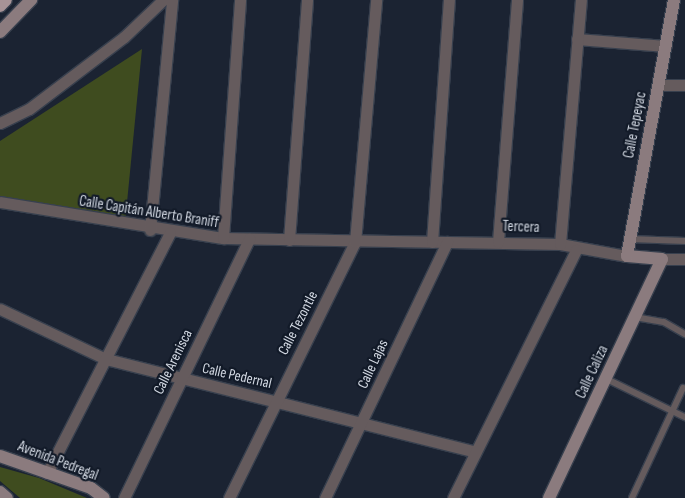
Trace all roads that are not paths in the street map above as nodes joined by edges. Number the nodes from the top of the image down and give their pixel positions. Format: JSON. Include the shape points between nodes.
{"nodes":[{"id":1,"x":6,"y":0,"type":"edge"},
{"id":2,"x":31,"y":0,"type":"edge"},
{"id":3,"x":164,"y":0,"type":"edge"},
{"id":4,"x":172,"y":0,"type":"edge"},
{"id":5,"x":240,"y":0,"type":"edge"},
{"id":6,"x":307,"y":0,"type":"edge"},
{"id":7,"x":376,"y":0,"type":"edge"},
{"id":8,"x":449,"y":0,"type":"edge"},
{"id":9,"x":517,"y":0,"type":"edge"},
{"id":10,"x":581,"y":0,"type":"edge"},
{"id":11,"x":674,"y":0,"type":"edge"},
{"id":12,"x":0,"y":6,"type":"edge"},
{"id":13,"x":0,"y":32,"type":"edge"},
{"id":14,"x":576,"y":39,"type":"junction"},
{"id":15,"x":666,"y":46,"type":"junction"},
{"id":16,"x":658,"y":85,"type":"junction"},
{"id":17,"x":685,"y":85,"type":"edge"},
{"id":18,"x":0,"y":123,"type":"edge"},
{"id":19,"x":0,"y":202,"type":"edge"},
{"id":20,"x":150,"y":230,"type":"junction"},
{"id":21,"x":170,"y":233,"type":"junction"},
{"id":22,"x":223,"y":238,"type":"junction"},
{"id":23,"x":249,"y":239,"type":"junction"},
{"id":24,"x":288,"y":240,"type":"junction"},
{"id":25,"x":630,"y":240,"type":"junction"},
{"id":26,"x":685,"y":241,"type":"edge"},
{"id":27,"x":355,"y":242,"type":"junction"},
{"id":28,"x":432,"y":242,"type":"junction"},
{"id":29,"x":446,"y":242,"type":"junction"},
{"id":30,"x":498,"y":242,"type":"junction"},
{"id":31,"x":560,"y":244,"type":"junction"},
{"id":32,"x":576,"y":250,"type":"junction"},
{"id":33,"x":627,"y":256,"type":"junction"},
{"id":34,"x":662,"y":258,"type":"junction"},
{"id":35,"x":685,"y":259,"type":"edge"},
{"id":36,"x":0,"y":309,"type":"edge"},
{"id":37,"x":635,"y":317,"type":"junction"},
{"id":38,"x":685,"y":334,"type":"edge"},
{"id":39,"x":106,"y":359,"type":"junction"},
{"id":40,"x":607,"y":378,"type":"junction"},
{"id":41,"x":181,"y":379,"type":"junction"},
{"id":42,"x":683,"y":388,"type":"dead end"},
{"id":43,"x":276,"y":401,"type":"junction"},
{"id":44,"x":672,"y":411,"type":"junction"},
{"id":45,"x":685,"y":417,"type":"edge"},
{"id":46,"x":362,"y":423,"type":"junction"},
{"id":47,"x":475,"y":452,"type":"junction"},
{"id":48,"x":0,"y":456,"type":"edge"},
{"id":49,"x":47,"y":473,"type":"junction"},
{"id":50,"x":0,"y":492,"type":"edge"},
{"id":51,"x":7,"y":498,"type":"edge"},
{"id":52,"x":104,"y":498,"type":"edge"},
{"id":53,"x":124,"y":498,"type":"edge"},
{"id":54,"x":229,"y":498,"type":"edge"},
{"id":55,"x":325,"y":498,"type":"edge"},
{"id":56,"x":453,"y":498,"type":"edge"},
{"id":57,"x":549,"y":498,"type":"edge"},
{"id":58,"x":632,"y":498,"type":"edge"}],
"edges":[{"from":1,"to":12,"type":"main road"},
{"from":2,"to":13,"type":"street"},
{"from":3,"to":18,"type":"street","via":[[124,37],[29,109]]},
{"from":4,"to":20,"type":"street"},
{"from":5,"to":22,"type":"street"},
{"from":6,"to":24,"type":"street"},
{"from":7,"to":27,"type":"street"},
{"from":8,"to":28,"type":"street"},
{"from":9,"to":30,"type":"street"},
{"from":10,"to":14,"type":"street"},
{"from":11,"to":15,"type":"street","name":"Calle Tepeyac"},
{"from":14,"to":15,"type":"street"},
{"from":14,"to":31,"type":"street"},
{"from":15,"to":16,"type":"street","name":"Calle Tepeyac"},
{"from":16,"to":17,"type":"street"},
{"from":16,"to":25,"type":"street","name":"Calle Tepeyac"},
{"from":19,"to":20,"type":"street","name":"Calle Capitán Alberto Braniff"},
{"from":20,"to":21,"type":"street","name":"Calle Capitán Alberto Braniff"},
{"from":21,"to":22,"type":"street","name":"Calle Capitán Alberto Braniff"},
{"from":21,"to":39,"type":"street"},
{"from":22,"to":23,"type":"street","name":"Calle Capitán Alberto Braniff"},
{"from":23,"to":24,"type":"street","name":"Calle Capitán Alberto Braniff"},
{"from":23,"to":41,"type":"street","name":"Calle Arenisca"},
{"from":24,"to":27,"type":"street","name":"Calle Capitán Alberto Braniff"},
{"from":25,"to":26,"type":"lane"},
{"from":25,"to":33,"type":"street","name":"Calle Tepeyac"},
{"from":27,"to":28,"type":"street","name":"Tercera"},
{"from":27,"to":43,"type":"street","name":"Calle Tezontle"},
{"from":28,"to":29,"type":"street","name":"Tercera"},
{"from":29,"to":30,"type":"street","name":"Tercera"},
{"from":29,"to":46,"type":"street","name":"Calle Lajas"},
{"from":30,"to":31,"type":"street","name":"Tercera"},
{"from":31,"to":32,"type":"street","name":"Tercera"},
{"from":32,"to":33,"type":"street","name":"Tercera"},
{"from":32,"to":47,"type":"street"},
{"from":33,"to":34,"type":"street","name":"Tercera"},
{"from":34,"to":35,"type":"street","name":"Tercera"},
{"from":34,"to":37,"type":"street","name":"Calle Caliza"},
{"from":36,"to":39,"type":"street","name":"Calle Pedernal"},
{"from":37,"to":38,"type":"lane","via":[[664,322]]},
{"from":37,"to":40,"type":"street","name":"Calle Caliza"},
{"from":39,"to":41,"type":"street","name":"Calle Pedernal"},
{"from":39,"to":49,"type":"street"},
{"from":40,"to":44,"type":"lane"},
{"from":40,"to":57,"type":"street","name":"Calle Caliza"},
{"from":41,"to":43,"type":"street","name":"Calle Pedernal"},
{"from":41,"to":53,"type":"street","name":"Calle Arenisca"},
{"from":42,"to":44,"type":"lane"},
{"from":43,"to":46,"type":"street","name":"Calle Pedernal"},
{"from":43,"to":54,"type":"street","name":"Calle Tezontle"},
{"from":44,"to":45,"type":"lane"},
{"from":44,"to":58,"type":"lane"},
{"from":46,"to":47,"type":"street","name":"Calle Pedernal"},
{"from":46,"to":55,"type":"street","name":"Calle Lajas"},
{"from":47,"to":56,"type":"street"},
{"from":48,"to":49,"type":"street","name":"Avenida Pedregal"},
{"from":49,"to":52,"type":"street","name":"Avenida Pedregal","via":[[91,488]]},
{"from":50,"to":51,"type":"street"}]}
